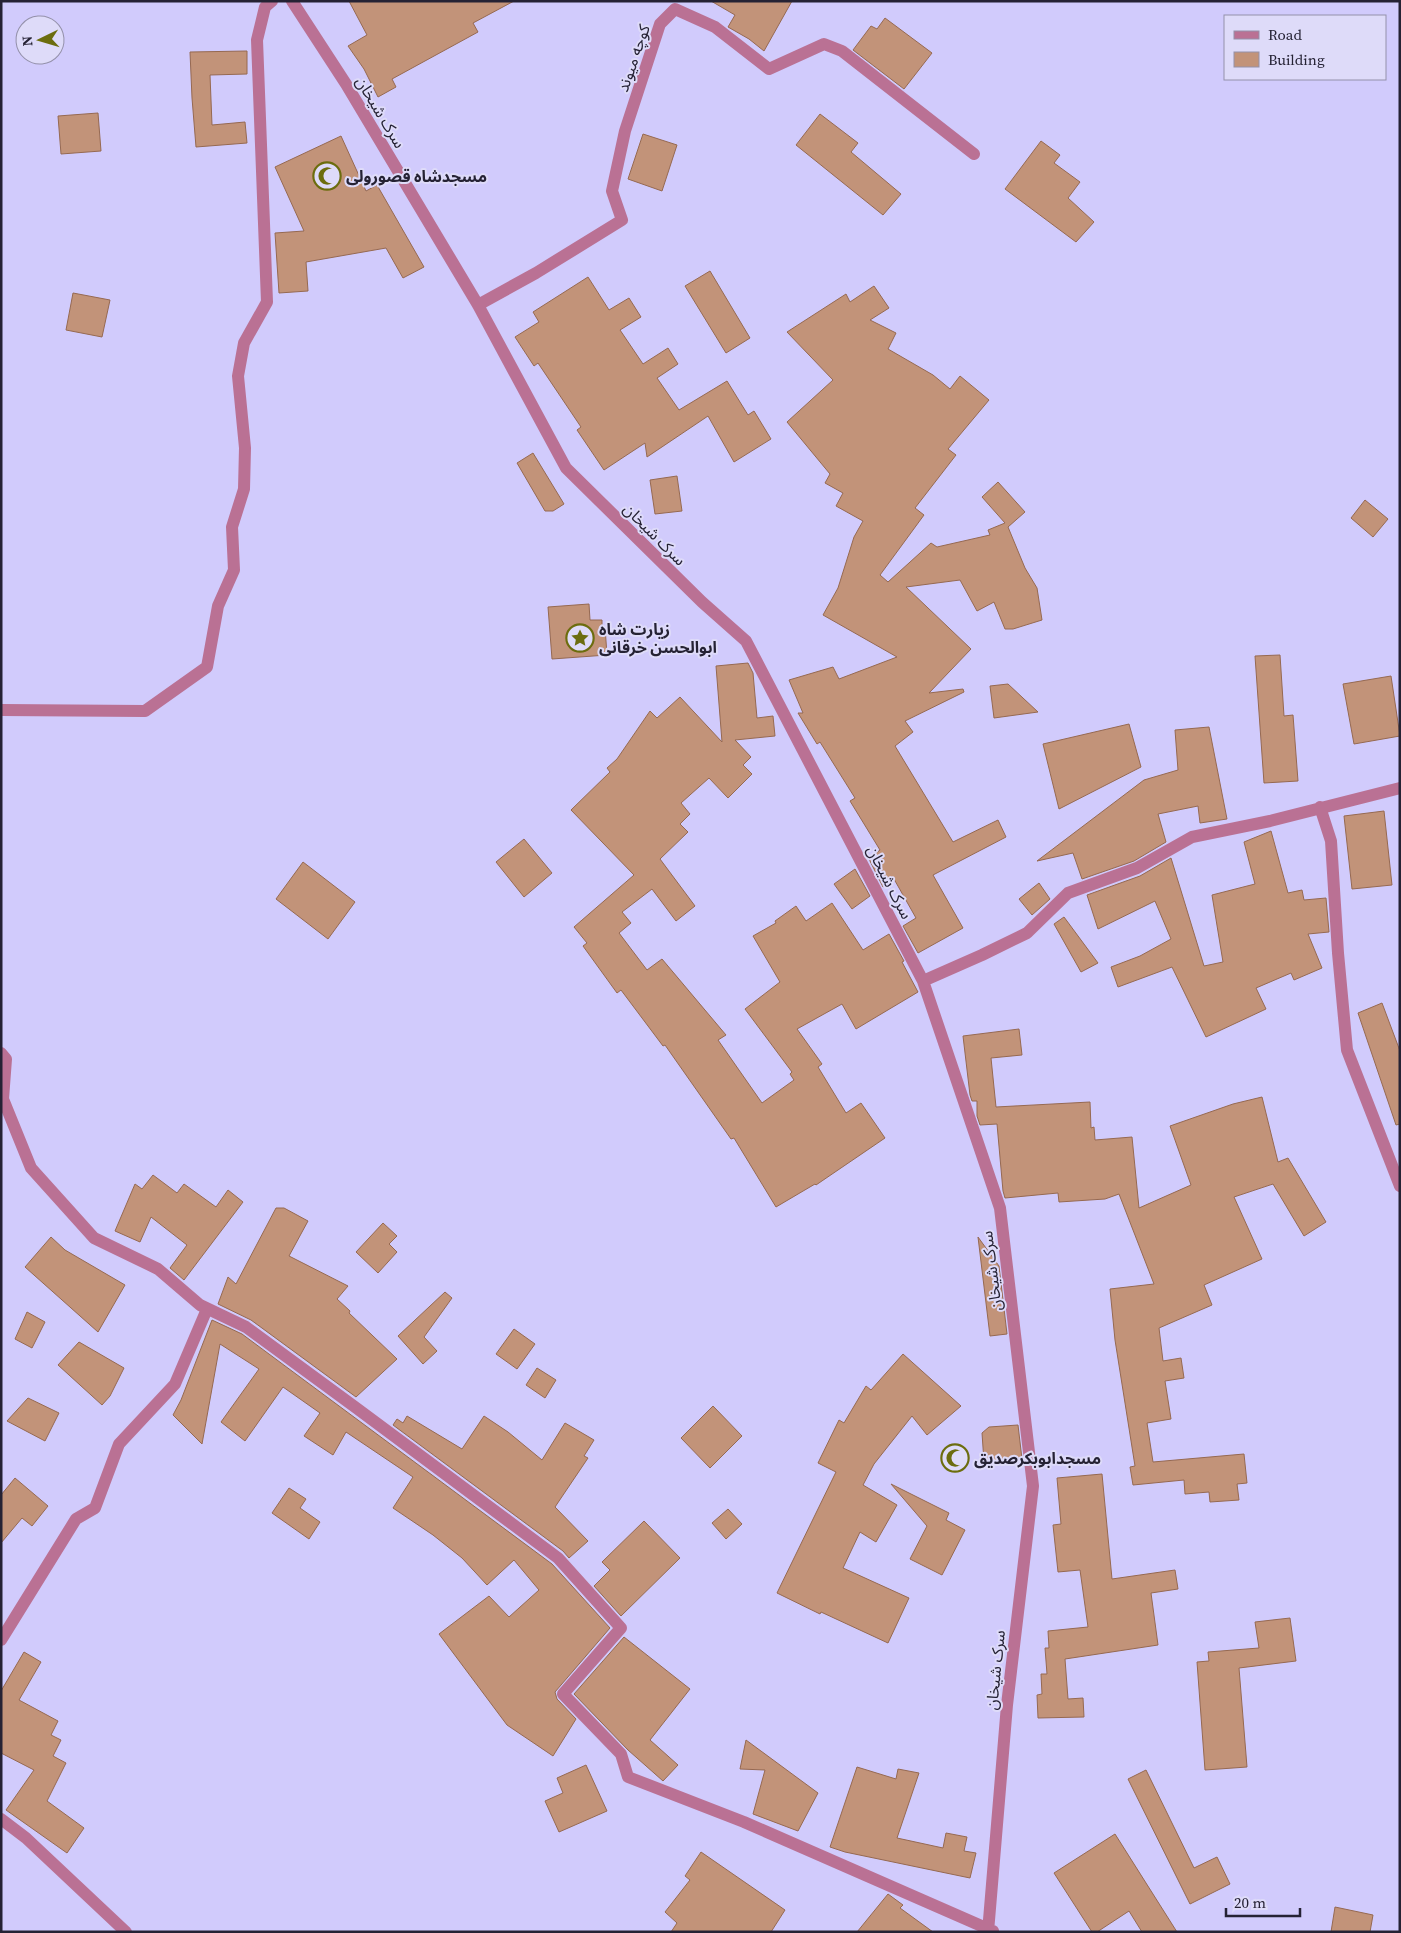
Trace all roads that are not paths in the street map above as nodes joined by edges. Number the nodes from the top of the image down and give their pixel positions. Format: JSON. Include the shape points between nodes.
{"nodes":[{"id":1,"x":272,"y":1,"type":"edge"},
{"id":2,"x":292,"y":1,"type":"edge"},
{"id":3,"x":974,"y":154,"type":"dead end"},
{"id":4,"x":478,"y":305,"type":"junction"},
{"id":5,"x":1,"y":710,"type":"edge"},
{"id":6,"x":1400,"y":788,"type":"edge"},
{"id":7,"x":1320,"y":808,"type":"junction"},
{"id":8,"x":923,"y":981,"type":"junction"},
{"id":9,"x":1,"y":1053,"type":"edge"},
{"id":10,"x":1400,"y":1186,"type":"edge"},
{"id":11,"x":207,"y":1309,"type":"junction"},
{"id":12,"x":1,"y":1640,"type":"edge"},
{"id":13,"x":1,"y":1819,"type":"edge"},
{"id":14,"x":990,"y":1931,"type":"edge"},
{"id":15,"x":126,"y":1932,"type":"edge"}],
"edges":[{"from":1,"to":5,"type":"street","via":[[265,7],[258,40],[266,302],[244,343],[238,376],[245,448],[244,489],[232,527],[234,570],[218,606],[207,667],[145,711]]},
{"from":2,"to":4,"type":"street","name":"سرک شیخان","via":[[346,84]]},
{"from":3,"to":4,"type":"street","name":"کوچه میوند","via":[[842,51],[824,44],[769,69],[715,28],[675,9],[660,24],[625,131],[612,191],[622,220]]},
{"from":4,"to":8,"type":"street","name":"سرک شیخان","via":[[566,468],[746,641]]},
{"from":6,"to":7,"type":"street"},
{"from":7,"to":8,"type":"street","via":[[1192,837],[1137,868],[1068,893],[1027,933]]},
{"from":7,"to":10,"type":"street","via":[[1331,841],[1347,1050]]},
{"from":8,"to":14,"type":"street","name":"سرک شیخان","via":[[1000,1208],[1033,1486],[1007,1705]]},
{"from":9,"to":11,"type":"street","via":[[6,1059],[3,1099],[31,1168],[94,1238],[158,1269]]},
{"from":11,"to":12,"type":"street","via":[[175,1384],[119,1444],[95,1508],[76,1518]]},
{"from":11,"to":14,"type":"street","via":[[246,1327],[558,1558],[615,1621],[621,1628],[563,1694],[621,1754],[628,1776],[744,1822]]},
{"from":13,"to":15,"type":"street","via":[[26,1838]]}]}
